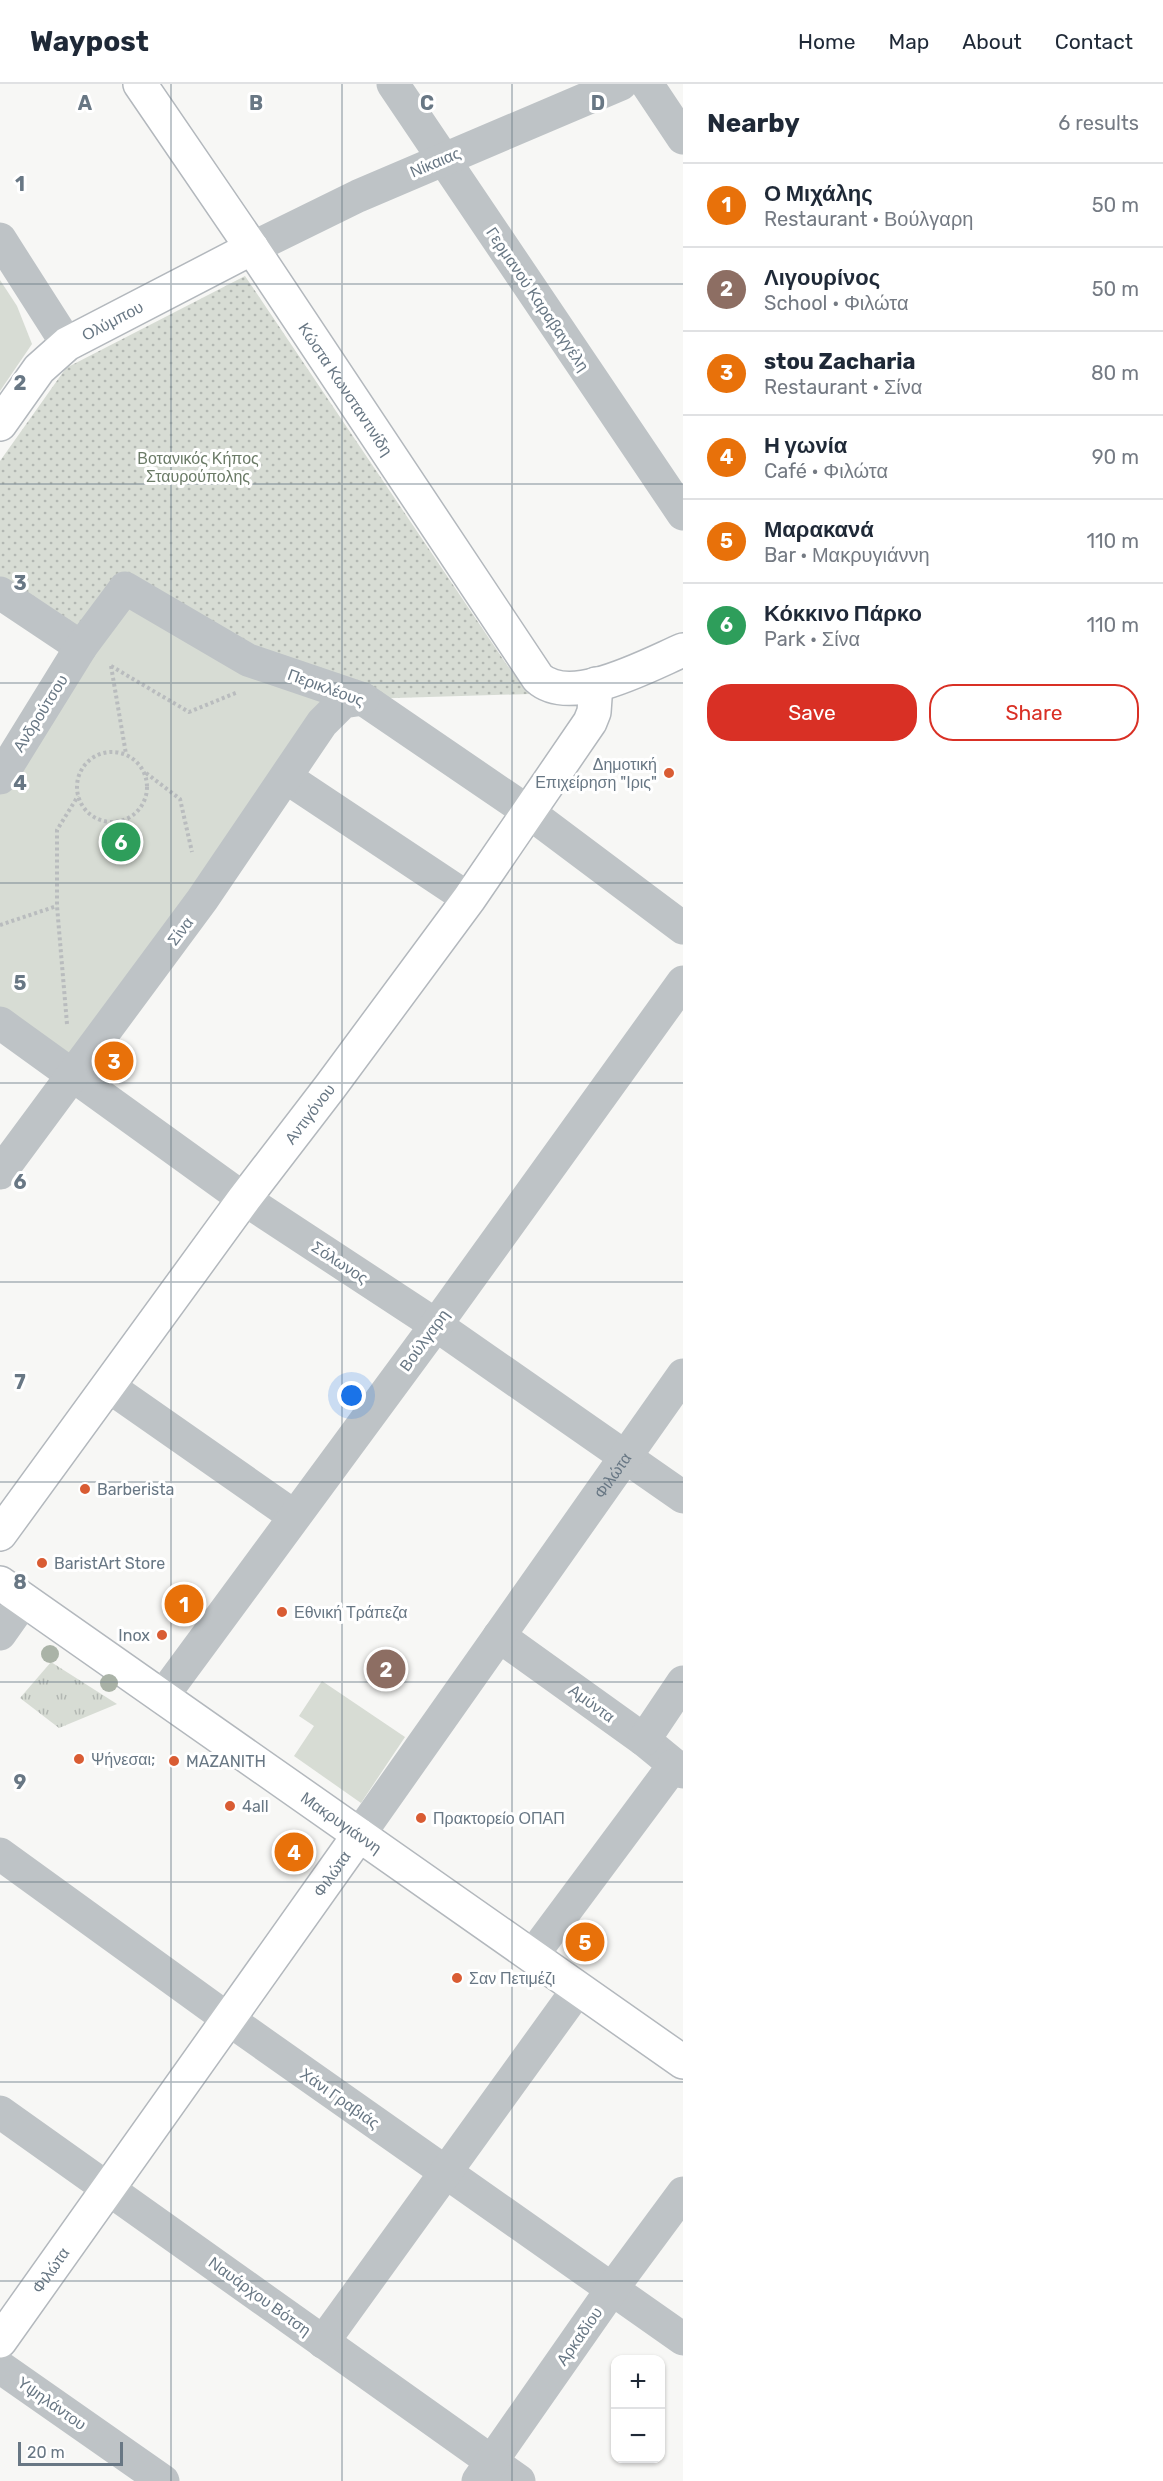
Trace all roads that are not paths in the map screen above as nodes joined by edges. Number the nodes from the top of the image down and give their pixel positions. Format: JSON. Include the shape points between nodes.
{"nodes":[{"id":1,"x":140,"y":84,"type":"edge"},
{"id":2,"x":393,"y":84,"type":"edge"},
{"id":3,"x":621,"y":84,"type":"edge"},
{"id":4,"x":647,"y":84,"type":"edge"},
{"id":5,"x":683,"y":138,"type":"edge"},
{"id":6,"x":443,"y":158,"type":"junction"},
{"id":7,"x":0,"y":239,"type":"edge"},
{"id":8,"x":252,"y":248,"type":"junction"},
{"id":9,"x":67,"y":344,"type":"junction"},
{"id":10,"x":0,"y":424,"type":"edge"},
{"id":11,"x":683,"y":514,"type":"edge"},
{"id":12,"x":0,"y":593,"type":"edge"},
{"id":13,"x":81,"y":647,"type":"junction"},
{"id":14,"x":683,"y":650,"type":"edge"},
{"id":15,"x":596,"y":684,"type":"junction"},
{"id":16,"x":363,"y":699,"type":"junction"},
{"id":17,"x":0,"y":778,"type":"edge"},
{"id":18,"x":287,"y":778,"type":"junction"},
{"id":19,"x":527,"y":811,"type":"junction"},
{"id":20,"x":469,"y":899,"type":"junction"},
{"id":21,"x":683,"y":928,"type":"edge"},
{"id":22,"x":683,"y":982,"type":"edge"},
{"id":23,"x":0,"y":1023,"type":"edge"},
{"id":24,"x":72,"y":1076,"type":"junction"},
{"id":25,"x":0,"y":1173,"type":"edge"},
{"id":26,"x":244,"y":1199,"type":"junction"},
{"id":27,"x":436,"y":1325,"type":"junction"},
{"id":28,"x":683,"y":1375,"type":"edge"},
{"id":29,"x":108,"y":1386,"type":"junction"},
{"id":30,"x":625,"y":1458,"type":"junction"},
{"id":31,"x":683,"y":1497,"type":"edge"},
{"id":32,"x":294,"y":1516,"type":"junction"},
{"id":33,"x":0,"y":1534,"type":"edge"},
{"id":34,"x":12,"y":1592,"type":"edge"},
{"id":35,"x":0,"y":1634,"type":"edge"},
{"id":36,"x":499,"y":1636,"type":"junction"},
{"id":37,"x":683,"y":1682,"type":"edge"},
{"id":38,"x":162,"y":1697,"type":"junction"},
{"id":39,"x":644,"y":1740,"type":"junction"},
{"id":40,"x":678,"y":1768,"type":"edge"},
{"id":41,"x":359,"y":1835,"type":"junction"},
{"id":42,"x":0,"y":1854,"type":"edge"},
{"id":43,"x":532,"y":1956,"type":"junction"},
{"id":44,"x":578,"y":1989,"type":"junction"},
{"id":45,"x":228,"y":2019,"type":"junction"},
{"id":46,"x":683,"y":2062,"type":"edge"},
{"id":47,"x":0,"y":2112,"type":"edge"},
{"id":48,"x":446,"y":2173,"type":"junction"},
{"id":49,"x":109,"y":2188,"type":"junction"},
{"id":50,"x":683,"y":2193,"type":"edge"},
{"id":51,"x":612,"y":2289,"type":"junction"},
{"id":52,"x":683,"y":2338,"type":"edge"},
{"id":53,"x":0,"y":2341,"type":"edge"},
{"id":54,"x":323,"y":2342,"type":"junction"},
{"id":55,"x":0,"y":2367,"type":"edge"},
{"id":56,"x":484,"y":2471,"type":"edge"},
{"id":57,"x":164,"y":2481,"type":"edge"},
{"id":58,"x":519,"y":2481,"type":"edge"}],
"edges":[{"from":1,"to":8,"type":"street","name":"Κώστα Κωνσταντινίδη"},
{"from":2,"to":6,"type":"street","name":"Γερμανού Καραβαγγέλη"},
{"from":3,"to":6,"type":"street","name":"Νίκαιας"},
{"from":4,"to":5,"type":"street"},
{"from":6,"to":8,"type":"street","name":"Νίκαιας"},
{"from":6,"to":11,"type":"street","name":"Γερμανού Καραβαγγέλη"},
{"from":7,"to":9,"type":"street"},
{"from":8,"to":9,"type":"street","name":"Ολύμπου"},
{"from":8,"to":15,"type":"street","name":"Κώστα Κωνσταντινίδη","via":[[533,671],[544,684],[556,688],[577,689]]},
{"from":9,"to":10,"type":"street","name":"Ολύμπου","via":[[39,369]]},
{"from":12,"to":13,"type":"street"},
{"from":13,"to":16,"type":"street","name":"Περικλέους","via":[[125,588],[248,660]]},
{"from":13,"to":17,"type":"street","name":"Ανδρούτσου"},
{"from":14,"to":15,"type":"street"},
{"from":15,"to":19,"type":"street","name":"Αντιγόνου","via":[[590,722]]},
{"from":16,"to":18,"type":"street","name":"Σίνα","via":[[343,702],[321,723]]},
{"from":16,"to":19,"type":"street","name":"Περικλέους"},
{"from":18,"to":20,"type":"street"},
{"from":18,"to":24,"type":"street","name":"Σίνα"},
{"from":19,"to":20,"type":"street","name":"Αντιγόνου"},
{"from":19,"to":21,"type":"street","name":"Περικλέους"},
{"from":20,"to":26,"type":"street","name":"Αντιγόνου"},
{"from":22,"to":27,"type":"street","name":"Βούλγαρη"},
{"from":23,"to":24,"type":"street","name":"Σόλωνος"},
{"from":24,"to":25,"type":"street","name":"Σίνα"},
{"from":24,"to":26,"type":"street","name":"Σόλωνος"},
{"from":26,"to":27,"type":"street","name":"Σόλωνος"},
{"from":26,"to":29,"type":"street","name":"Αντιγόνου"},
{"from":27,"to":30,"type":"street","name":"Σόλωνος"},
{"from":27,"to":32,"type":"street","name":"Βούλγαρη"},
{"from":28,"to":30,"type":"street","name":"Φιλώτα"},
{"from":29,"to":32,"type":"street"},
{"from":29,"to":33,"type":"street","name":"Αντιγόνου"},
{"from":30,"to":31,"type":"street","name":"Σόλωνος"},
{"from":30,"to":36,"type":"street","name":"Φιλώτα"},
{"from":32,"to":38,"type":"street","name":"Βούλγαρη"},
{"from":34,"to":35,"type":"street"},
{"from":34,"to":38,"type":"street","name":"Μακρυγιάννη"},
{"from":36,"to":39,"type":"street","name":"Αμύντα"},
{"from":36,"to":41,"type":"street","name":"Φιλώτα"},
{"from":37,"to":39,"type":"street"},
{"from":38,"to":41,"type":"street","name":"Μακρυγιάννη"},
{"from":39,"to":40,"type":"street","name":"Αμύντα"},
{"from":40,"to":43,"type":"street"},
{"from":41,"to":43,"type":"street","name":"Μακρυγιάννη"},
{"from":41,"to":45,"type":"street","name":"Φιλώτα"},
{"from":42,"to":45,"type":"street","name":"Χάνι Γραβιάς"},
{"from":43,"to":44,"type":"street","name":"Μακρυγιάννη"},
{"from":44,"to":46,"type":"street","name":"Μακρυγιάννη"},
{"from":44,"to":48,"type":"street"},
{"from":45,"to":48,"type":"street","name":"Χάνι Γραβιάς"},
{"from":45,"to":49,"type":"street","name":"Φιλώτα"},
{"from":47,"to":49,"type":"street","name":"Ναυάρχου Βότση"},
{"from":48,"to":51,"type":"street","name":"Χάνι Γραβιάς"},
{"from":48,"to":54,"type":"street"},
{"from":49,"to":53,"type":"street","name":"Φιλώτα"},
{"from":49,"to":54,"type":"street","name":"Ναυάρχου Βότση"},
{"from":50,"to":51,"type":"street","name":"Αρκαδίου"},
{"from":51,"to":52,"type":"street","name":"Χάνι Γραβιάς"},
{"from":51,"to":56,"type":"street","name":"Αρκαδίου"},
{"from":54,"to":56,"type":"street","name":"Ναυάρχου Βότση"},
{"from":55,"to":57,"type":"street","name":"Υψηλάντου"},
{"from":56,"to":58,"type":"street","name":"Ναυάρχου Βότση"}]}
